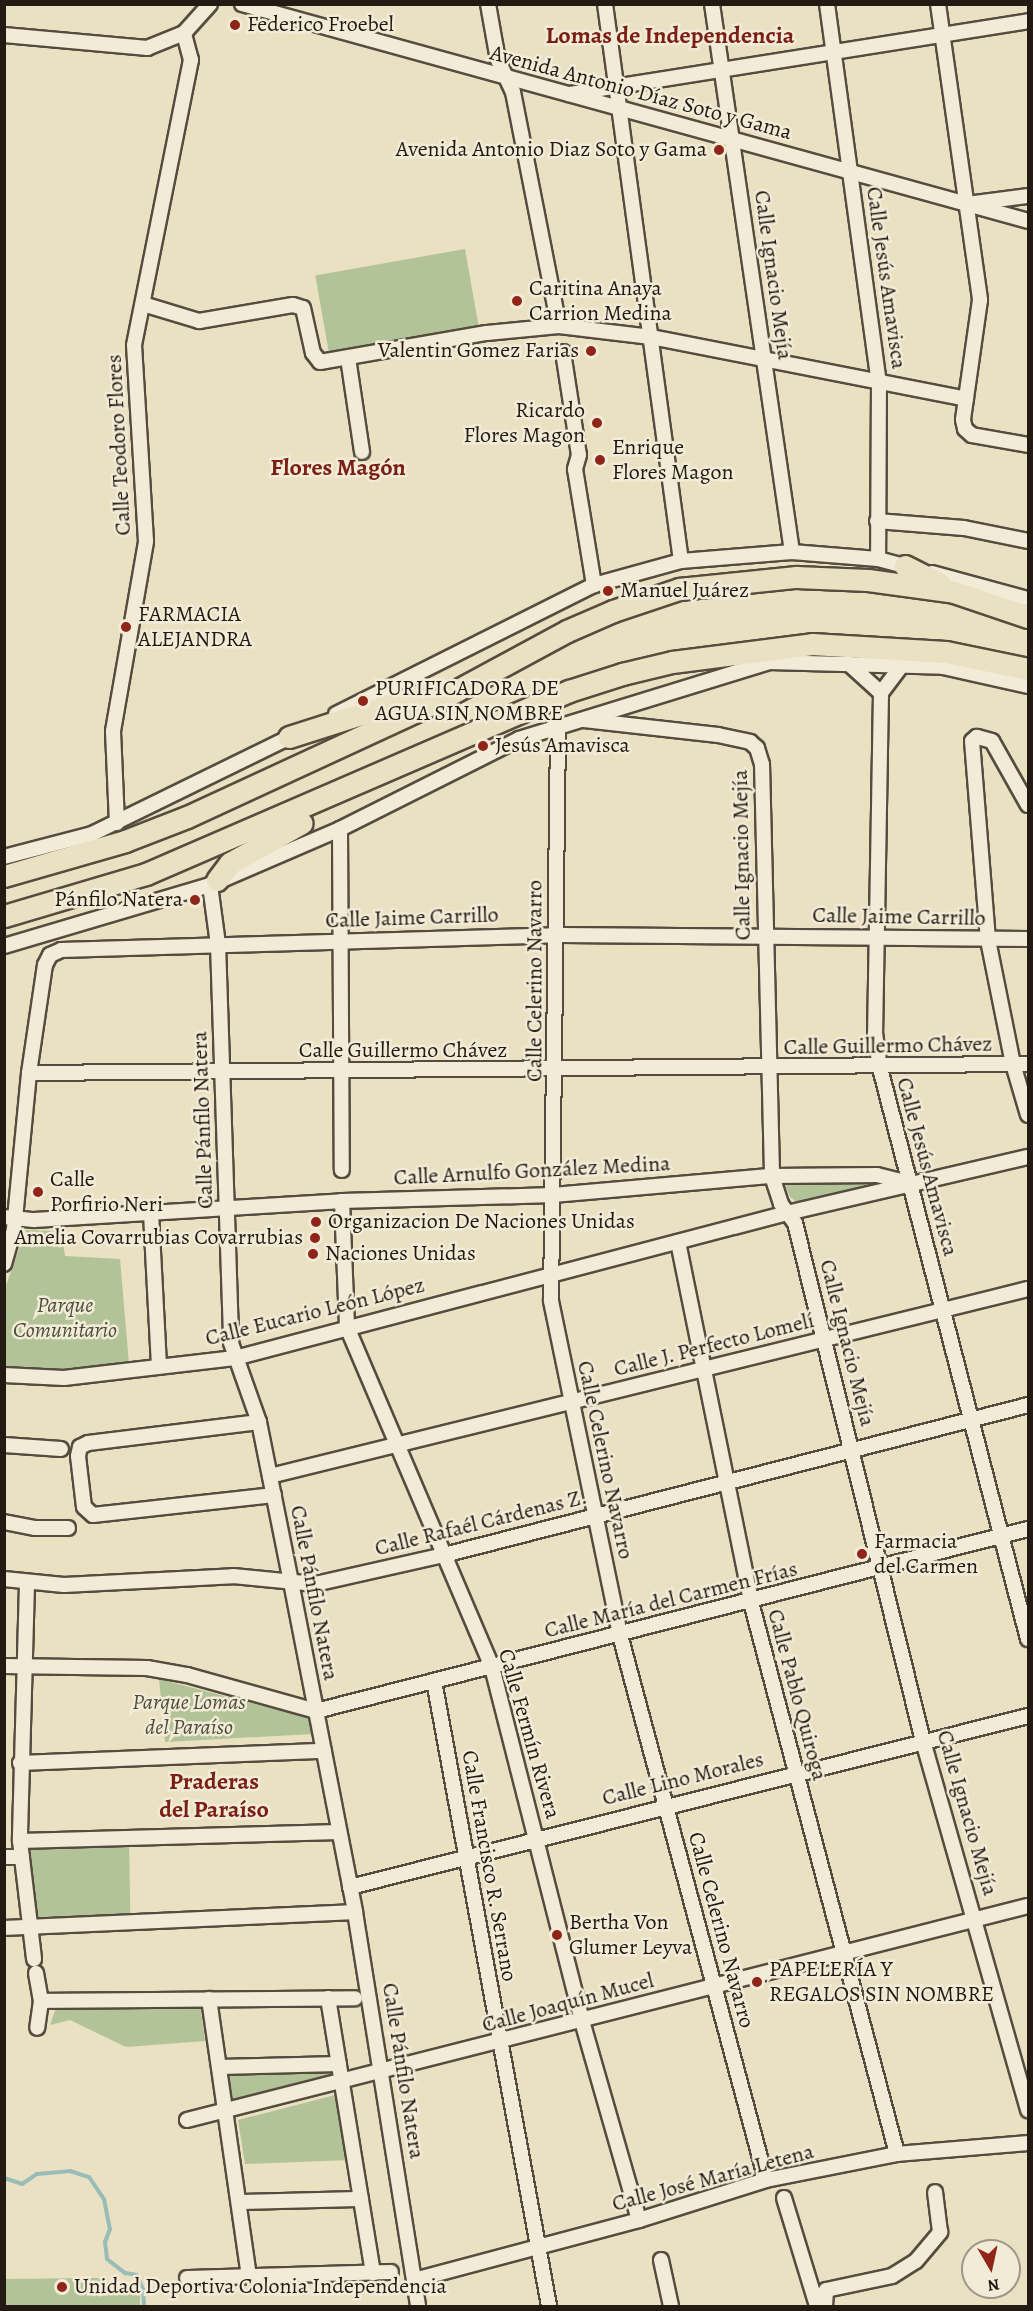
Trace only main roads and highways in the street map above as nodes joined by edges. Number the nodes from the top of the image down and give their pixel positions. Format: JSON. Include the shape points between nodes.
{"nodes":[{"id":1,"x":905,"y":566,"type":"road end"},
{"id":2,"x":1004,"y":592,"type":"road end"},
{"id":3,"x":963,"y":595,"type":"junction"},
{"id":4,"x":1029,"y":617,"type":"edge"},
{"id":5,"x":1029,"y":669,"type":"edge"},
{"id":6,"x":471,"y":680,"type":"junction"},
{"id":7,"x":289,"y":737,"type":"road end"},
{"id":8,"x":380,"y":773,"type":"junction"},
{"id":9,"x":4,"y":876,"type":"edge"},
{"id":10,"x":213,"y":883,"type":"road end"},
{"id":11,"x":4,"y":916,"type":"edge"}],
"edges":[{"from":1,"to":3,"type":"highway"},
{"from":2,"to":3,"type":"highway"},
{"from":3,"to":4,"type":"highway"},
{"from":3,"to":6,"type":"highway","via":[[868,580],[796,577],[679,589],[613,611]]},
{"from":5,"to":8,"type":"highway","via":[[946,652],[812,644],[672,662],[569,692]]},
{"from":6,"to":7,"type":"highway"},
{"from":6,"to":9,"type":"highway","via":[[432,704],[187,817],[125,841]]},
{"from":8,"to":10,"type":"highway","via":[[330,807],[230,863]]},
{"from":8,"to":11,"type":"highway","via":[[146,874]]}]}
